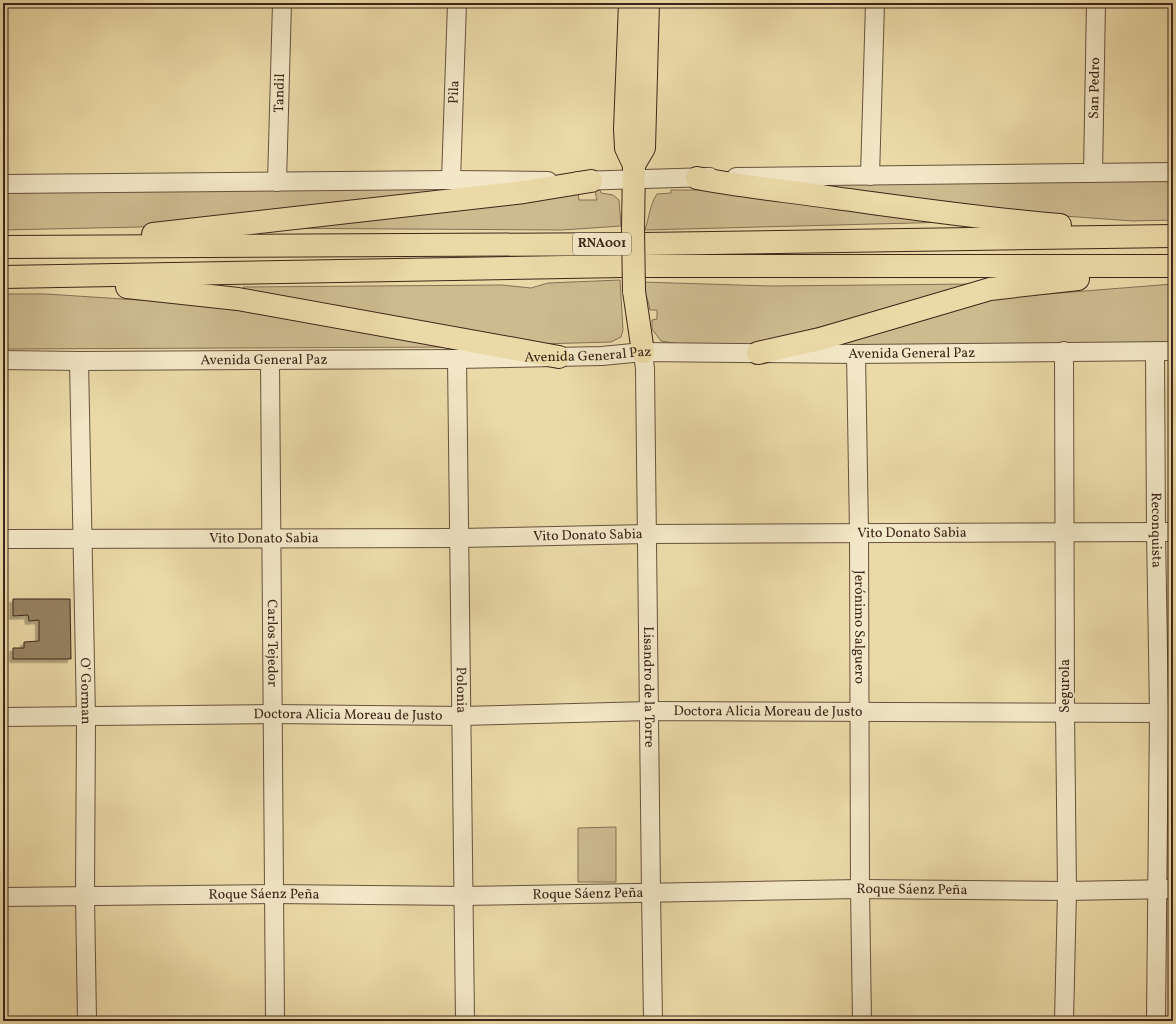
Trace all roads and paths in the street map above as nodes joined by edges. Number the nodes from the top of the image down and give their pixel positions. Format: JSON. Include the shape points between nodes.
{"nodes":[{"id":1,"x":282,"y":3,"type":"edge"},
{"id":2,"x":457,"y":3,"type":"edge"},
{"id":3,"x":630,"y":3,"type":"edge"},
{"id":4,"x":648,"y":3,"type":"edge"},
{"id":5,"x":875,"y":3,"type":"edge"},
{"id":6,"x":1096,"y":3,"type":"edge"},
{"id":7,"x":1173,"y":172,"type":"edge"},
{"id":8,"x":634,"y":173,"type":"junction"},
{"id":9,"x":1093,"y":173,"type":"junction"},
{"id":10,"x":870,"y":176,"type":"junction"},
{"id":11,"x":697,"y":178,"type":"junction"},
{"id":12,"x":451,"y":180,"type":"junction"},
{"id":13,"x":591,"y":181,"type":"junction"},
{"id":14,"x":277,"y":182,"type":"junction"},
{"id":15,"x":3,"y":184,"type":"edge"},
{"id":16,"x":1173,"y":235,"type":"edge"},
{"id":17,"x":3,"y":247,"type":"edge"},
{"id":18,"x":30,"y":247,"type":"junction"},
{"id":19,"x":1173,"y":267,"type":"edge"},
{"id":20,"x":3,"y":277,"type":"edge"},
{"id":21,"x":43,"y":277,"type":"junction"},
{"id":22,"x":1155,"y":351,"type":"junction"},
{"id":23,"x":1173,"y":351,"type":"edge"},
{"id":24,"x":643,"y":352,"type":"junction"},
{"id":25,"x":1064,"y":352,"type":"junction"},
{"id":26,"x":758,"y":353,"type":"junction"},
{"id":27,"x":856,"y":354,"type":"junction"},
{"id":28,"x":560,"y":357,"type":"junction"},
{"id":29,"x":457,"y":359,"type":"junction"},
{"id":30,"x":3,"y":360,"type":"edge"},
{"id":31,"x":270,"y":360,"type":"junction"},
{"id":32,"x":79,"y":361,"type":"junction"},
{"id":33,"x":1064,"y":532,"type":"junction"},
{"id":34,"x":1164,"y":532,"type":"edge"},
{"id":35,"x":859,"y":533,"type":"junction"},
{"id":36,"x":647,"y":534,"type":"junction"},
{"id":37,"x":271,"y":538,"type":"junction"},
{"id":38,"x":459,"y":538,"type":"junction"},
{"id":39,"x":3,"y":539,"type":"edge"},
{"id":40,"x":82,"y":540,"type":"junction"},
{"id":41,"x":649,"y":711,"type":"junction"},
{"id":42,"x":859,"y":711,"type":"junction"},
{"id":43,"x":1065,"y":712,"type":"junction"},
{"id":44,"x":1166,"y":712,"type":"edge"},
{"id":45,"x":272,"y":714,"type":"junction"},
{"id":46,"x":462,"y":716,"type":"junction"},
{"id":47,"x":3,"y":717,"type":"edge"},
{"id":48,"x":86,"y":717,"type":"junction"},
{"id":49,"x":860,"y":889,"type":"junction"},
{"id":50,"x":1165,"y":889,"type":"edge"},
{"id":51,"x":1067,"y":891,"type":"junction"},
{"id":52,"x":651,"y":892,"type":"junction"},
{"id":53,"x":274,"y":894,"type":"junction"},
{"id":54,"x":86,"y":896,"type":"junction"},
{"id":55,"x":464,"y":896,"type":"junction"},
{"id":56,"x":3,"y":897,"type":"edge"},
{"id":57,"x":87,"y":1021,"type":"edge"},
{"id":58,"x":275,"y":1021,"type":"edge"},
{"id":59,"x":465,"y":1021,"type":"edge"},
{"id":60,"x":654,"y":1021,"type":"edge"},
{"id":61,"x":862,"y":1021,"type":"edge"},
{"id":62,"x":1064,"y":1021,"type":"edge"},
{"id":63,"x":1156,"y":1021,"type":"edge"}],
"edges":[{"from":1,"to":14,"type":"street","name":"Tandil"},
{"from":2,"to":12,"type":"street","name":"Pila"},
{"from":3,"to":8,"type":"main road","via":[[626,148]]},
{"from":4,"to":8,"type":"main road","via":[[644,148]]},
{"from":5,"to":10,"type":"street"},
{"from":6,"to":9,"type":"street","name":"San Pedro"},
{"from":7,"to":9,"type":"street"},
{"from":8,"to":11,"type":"street"},
{"from":8,"to":13,"type":"street"},
{"from":8,"to":24,"type":"main road","bridge":true,"via":[[634,291]]},
{"from":9,"to":10,"type":"street"},
{"from":10,"to":11,"type":"street"},
{"from":11,"to":16,"type":"main road","via":[[732,185],[1001,220]]},
{"from":12,"to":13,"type":"street"},
{"from":12,"to":14,"type":"street"},
{"from":13,"to":18,"type":"main road","via":[[459,200]]},
{"from":14,"to":15,"type":"street"},
{"from":16,"to":18,"type":"main road","number":"RNA001","via":[[642,244]]},
{"from":17,"to":18,"type":"main road","number":"RNA001"},
{"from":19,"to":21,"type":"main road","number":"RNA001","via":[[623,266]]},
{"from":19,"to":26,"type":"main road","via":[[990,289],[820,339]]},
{"from":20,"to":21,"type":"main road","number":"RNA001"},
{"from":21,"to":28,"type":"main road","via":[[238,299]]},
{"from":22,"to":23,"type":"street","name":"Avenida General Paz"},
{"from":22,"to":25,"type":"street","name":"Avenida General Paz"},
{"from":22,"to":34,"type":"street","name":"Reconquista"},
{"from":24,"to":26,"type":"street","name":"Avenida General Paz"},
{"from":24,"to":28,"type":"street","name":"Avenida General Paz"},
{"from":24,"to":36,"type":"street","name":"Lisandro de la Torre","via":[[646,369]]},
{"from":25,"to":27,"type":"street","name":"Avenida General Paz"},
{"from":25,"to":33,"type":"street","name":"Segurola"},
{"from":26,"to":27,"type":"street","name":"Avenida General Paz"},
{"from":27,"to":35,"type":"street","name":"Jerónimo Salguero"},
{"from":28,"to":29,"type":"street","name":"Avenida General Paz"},
{"from":29,"to":31,"type":"street","name":"Avenida General Paz"},
{"from":29,"to":38,"type":"street","name":"Polonia"},
{"from":30,"to":32,"type":"street","name":"Avenida General Paz"},
{"from":31,"to":32,"type":"street","name":"Avenida General Paz"},
{"from":31,"to":37,"type":"street","name":"Carlos Tejedor"},
{"from":32,"to":40,"type":"street","name":"O' Gorman"},
{"from":33,"to":34,"type":"street","name":"Vito Donato Sabia"},
{"from":33,"to":35,"type":"street","name":"Vito Donato Sabia"},
{"from":33,"to":43,"type":"street","name":"Segurola"},
{"from":34,"to":44,"type":"street","name":"Reconquista"},
{"from":35,"to":36,"type":"street","name":"Vito Donato Sabia"},
{"from":35,"to":42,"type":"street","name":"Jerónimo Salguero"},
{"from":36,"to":38,"type":"street","name":"Vito Donato Sabia"},
{"from":36,"to":41,"type":"street","name":"Lisandro de la Torre"},
{"from":37,"to":38,"type":"street","name":"Vito Donato Sabia"},
{"from":37,"to":40,"type":"street","name":"Vito Donato Sabia"},
{"from":37,"to":45,"type":"street","name":"Carlos Tejedor"},
{"from":38,"to":46,"type":"street","name":"Polonia"},
{"from":39,"to":40,"type":"street","name":"Vito Donato Sabia"},
{"from":40,"to":48,"type":"street","name":"O' Gorman"},
{"from":41,"to":42,"type":"street","name":"Doctora Alicia Moreau de Justo"},
{"from":41,"to":46,"type":"street","name":"Doctora Alicia Moreau de Justo"},
{"from":41,"to":52,"type":"street","name":"Lisandro de la Torre"},
{"from":42,"to":43,"type":"street","name":"Doctora Alicia Moreau de Justo"},
{"from":42,"to":49,"type":"street","name":"Jerónimo Salguero"},
{"from":43,"to":44,"type":"street","name":"Doctora Alicia Moreau de Justo"},
{"from":43,"to":51,"type":"street","name":"Segurola"},
{"from":44,"to":50,"type":"street","name":"Reconquista"},
{"from":45,"to":46,"type":"street","name":"Doctora Alicia Moreau de Justo"},
{"from":45,"to":48,"type":"street","name":"Doctora Alicia Moreau de Justo"},
{"from":45,"to":53,"type":"street","name":"Carlos Tejedor"},
{"from":46,"to":55,"type":"street","name":"Polonia"},
{"from":47,"to":48,"type":"street","name":"Doctora Alicia Moreau de Justo"},
{"from":48,"to":54,"type":"street","name":"O' Gorman"},
{"from":49,"to":51,"type":"street","name":"Roque Sáenz Peña"},
{"from":49,"to":52,"type":"street","name":"Roque Sáenz Peña"},
{"from":49,"to":61,"type":"street","name":"Jerónimo Salguero"},
{"from":50,"to":51,"type":"street","name":"Roque Sáenz Peña"},
{"from":50,"to":63,"type":"street","name":"Reconquista"},
{"from":51,"to":62,"type":"street","name":"Segurola"},
{"from":52,"to":55,"type":"street","name":"Roque Sáenz Peña"},
{"from":52,"to":60,"type":"street","name":"Lisandro de la Torre"},
{"from":53,"to":54,"type":"street","name":"Roque Sáenz Peña"},
{"from":53,"to":55,"type":"street","name":"Roque Sáenz Peña"},
{"from":53,"to":58,"type":"street","name":"Carlos Tejedor"},
{"from":54,"to":56,"type":"street","name":"Roque Sáenz Peña"},
{"from":54,"to":57,"type":"street","name":"O' Gorman"},
{"from":55,"to":59,"type":"street","name":"Polonia"}]}
